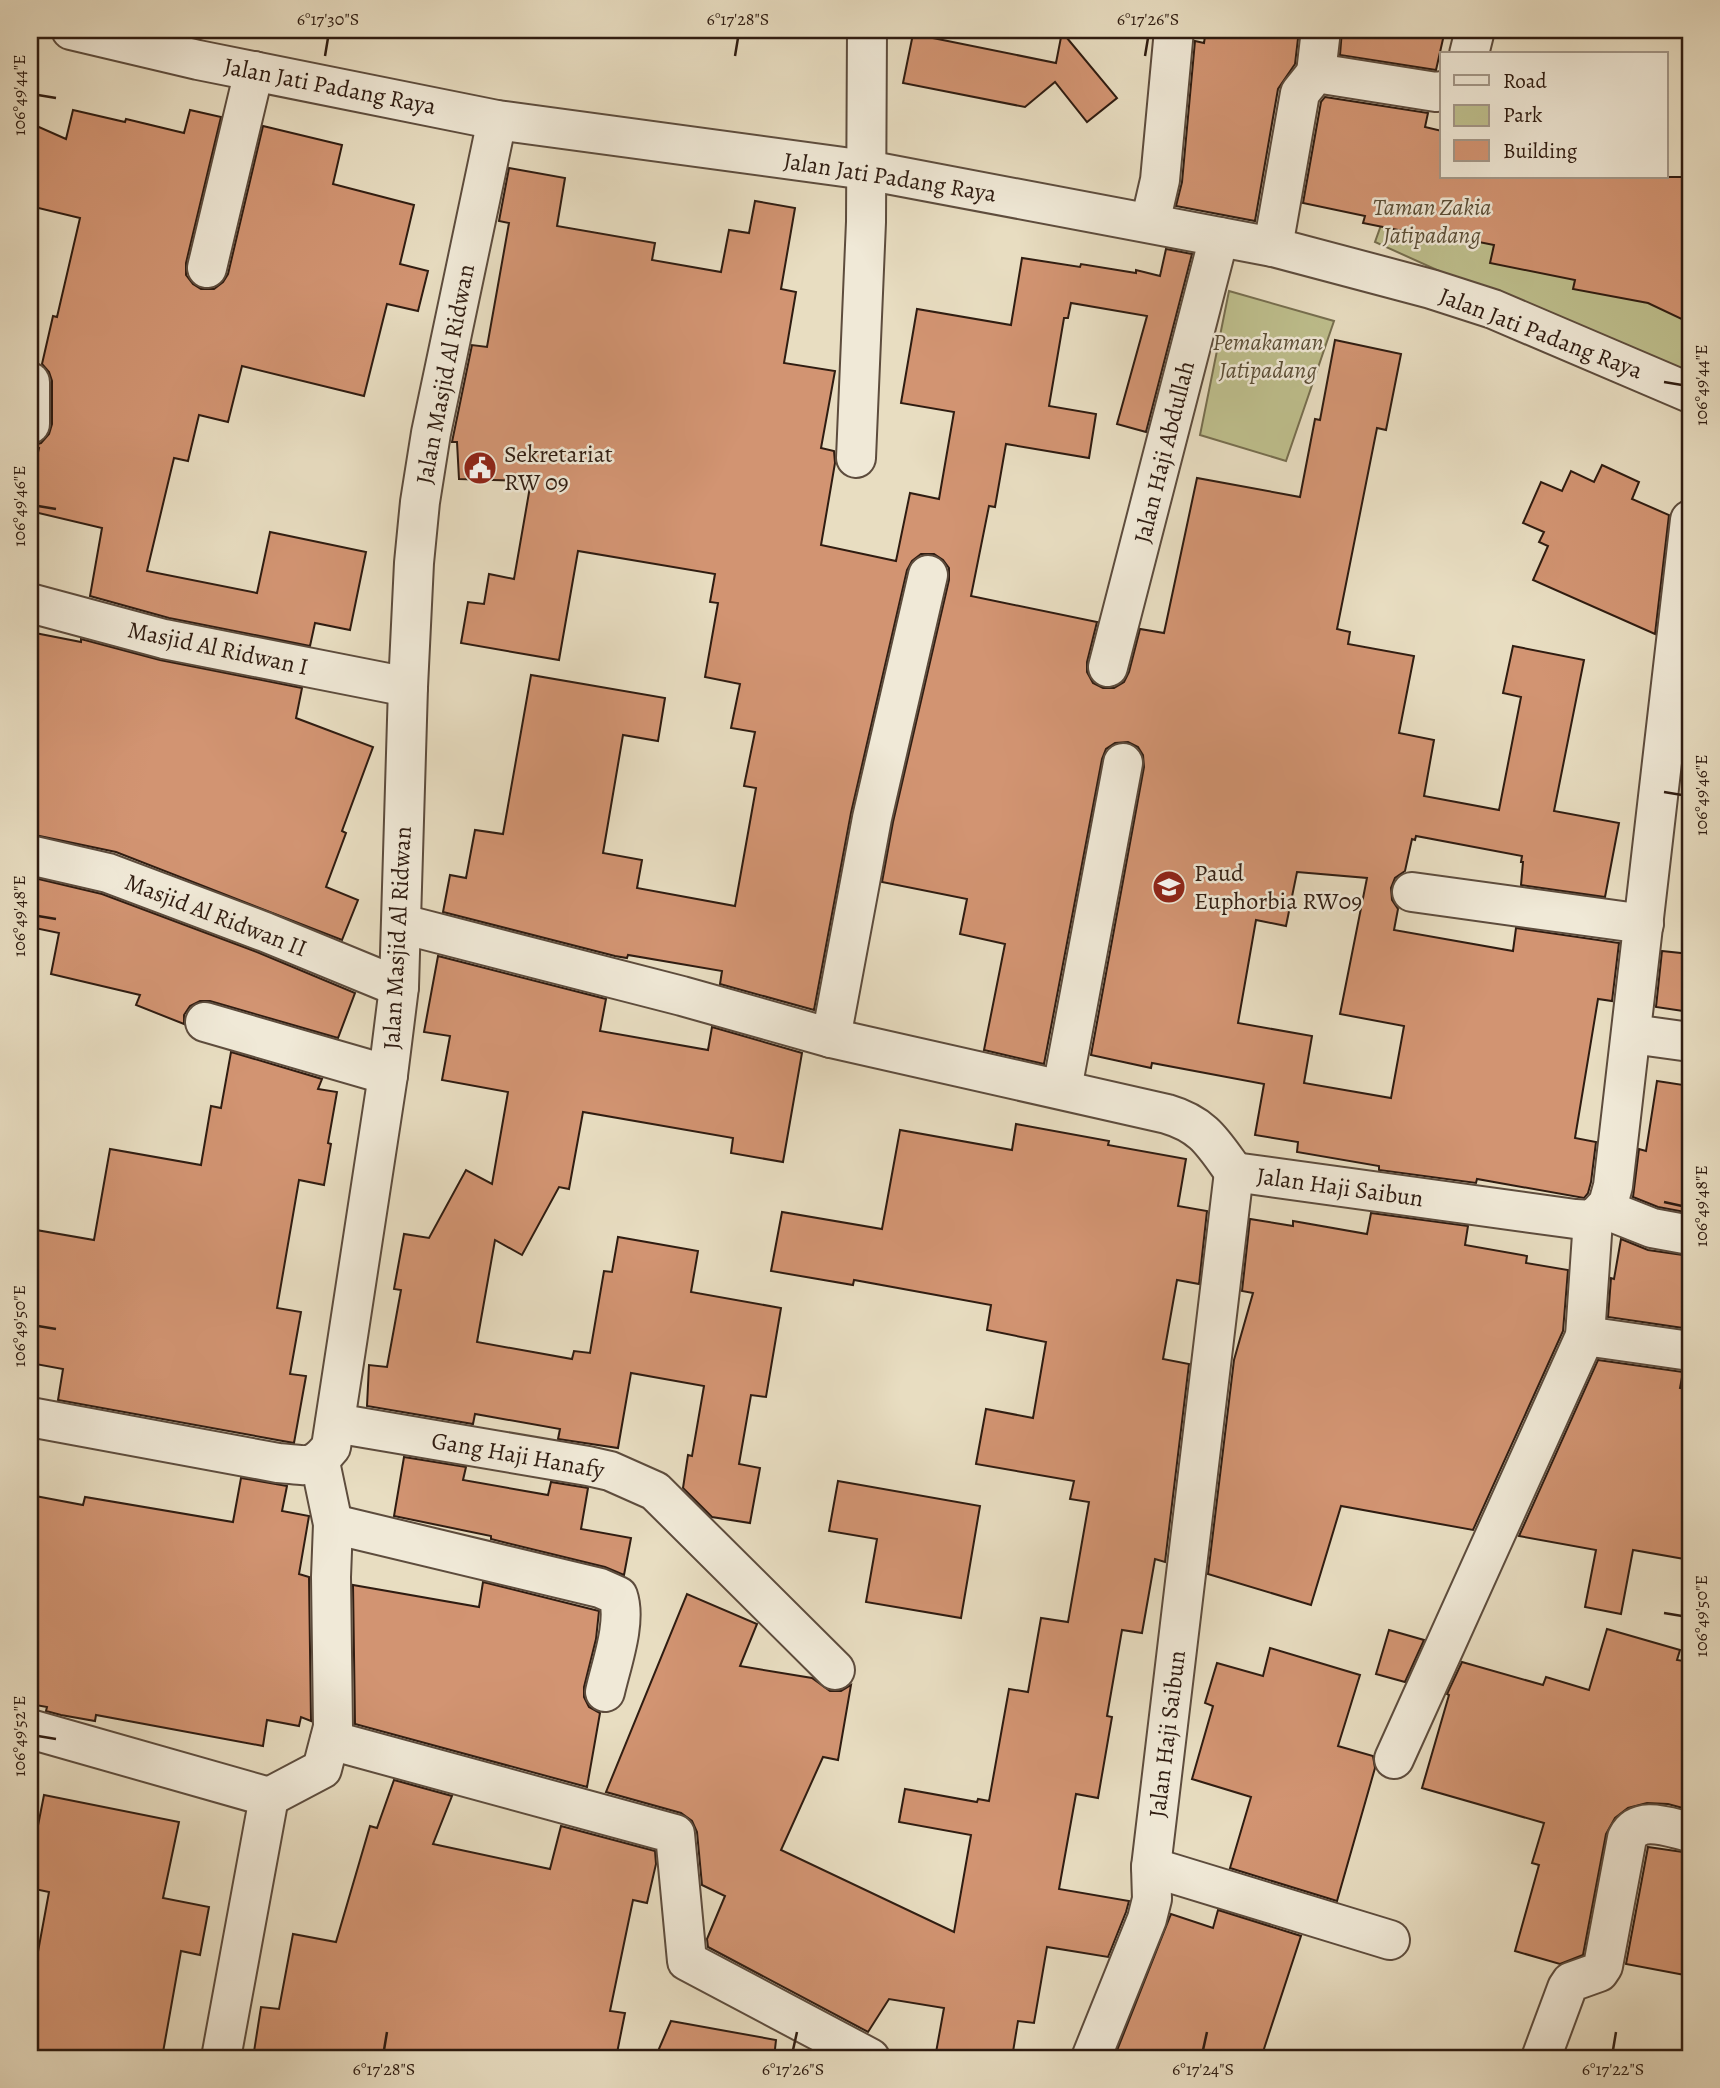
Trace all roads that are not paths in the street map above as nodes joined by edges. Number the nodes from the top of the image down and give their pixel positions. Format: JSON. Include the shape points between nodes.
{"nodes":[{"id":1,"x":71,"y":30,"type":"edge"},
{"id":2,"x":867,"y":30,"type":"edge"},
{"id":3,"x":1174,"y":30,"type":"edge"},
{"id":4,"x":1321,"y":30,"type":"edge"},
{"id":5,"x":1475,"y":30,"type":"edge"},
{"id":6,"x":1470,"y":52,"type":"edge"},
{"id":7,"x":254,"y":71,"type":"junction"},
{"id":8,"x":1316,"y":73,"type":"junction"},
{"id":9,"x":1440,"y":91,"type":"edge"},
{"id":10,"x":497,"y":120,"type":"junction"},
{"id":11,"x":866,"y":170,"type":"junction"},
{"id":12,"x":1150,"y":223,"type":"junction"},
{"id":13,"x":1219,"y":237,"type":"junction"},
{"id":14,"x":1273,"y":247,"type":"junction"},
{"id":15,"x":207,"y":268,"type":"dead end"},
{"id":16,"x":30,"y":382,"type":"edge"},
{"id":17,"x":1690,"y":393,"type":"edge"},
{"id":18,"x":30,"y":424,"type":"edge"},
{"id":19,"x":856,"y":458,"type":"dead end"},
{"id":20,"x":1690,"y":520,"type":"edge"},
{"id":21,"x":928,"y":575,"type":"dead end"},
{"id":22,"x":30,"y":603,"type":"edge"},
{"id":23,"x":1108,"y":667,"type":"dead end"},
{"id":24,"x":408,"y":687,"type":"junction"},
{"id":25,"x":1123,"y":763,"type":"dead end"},
{"id":26,"x":30,"y":856,"type":"edge"},
{"id":27,"x":1412,"y":892,"type":"dead end"},
{"id":28,"x":402,"y":924,"type":"junction"},
{"id":29,"x":1644,"y":924,"type":"junction"},
{"id":30,"x":399,"y":988,"type":"junction"},
{"id":31,"x":205,"y":1022,"type":"dead end"},
{"id":32,"x":1632,"y":1034,"type":"junction"},
{"id":33,"x":831,"y":1038,"type":"junction"},
{"id":34,"x":1690,"y":1042,"type":"edge"},
{"id":35,"x":388,"y":1075,"type":"junction"},
{"id":36,"x":1062,"y":1089,"type":"junction"},
{"id":37,"x":1234,"y":1172,"type":"junction"},
{"id":38,"x":1599,"y":1214,"type":"junction"},
{"id":39,"x":1690,"y":1235,"type":"edge"},
{"id":40,"x":1586,"y":1336,"type":"junction"},
{"id":41,"x":1690,"y":1351,"type":"edge"},
{"id":42,"x":30,"y":1417,"type":"edge"},
{"id":43,"x":329,"y":1444,"type":"junction"},
{"id":44,"x":417,"y":1460,"type":"dead end"},
{"id":45,"x":333,"y":1524,"type":"junction"},
{"id":46,"x":835,"y":1670,"type":"dead end"},
{"id":47,"x":605,"y":1692,"type":"dead end"},
{"id":48,"x":30,"y":1729,"type":"edge"},
{"id":49,"x":330,"y":1740,"type":"junction"},
{"id":50,"x":1394,"y":1759,"type":"dead end"},
{"id":51,"x":270,"y":1797,"type":"junction"},
{"id":52,"x":1690,"y":1832,"type":"edge"},
{"id":53,"x":1151,"y":1867,"type":"junction"},
{"id":54,"x":1390,"y":1940,"type":"dead end"},
{"id":55,"x":221,"y":2058,"type":"edge"},
{"id":56,"x":870,"y":2058,"type":"edge"},
{"id":57,"x":1091,"y":2058,"type":"edge"},
{"id":58,"x":1541,"y":2058,"type":"edge"}],
"edges":[{"from":1,"to":7,"type":"street","name":"Jalan Jati Padang Raya"},
{"from":2,"to":11,"type":"street"},
{"from":3,"to":12,"type":"street","via":[[1160,180]]},
{"from":4,"to":8,"type":"street"},
{"from":5,"to":6,"type":"street"},
{"from":7,"to":10,"type":"street","name":"Jalan Jati Padang Raya"},
{"from":7,"to":15,"type":"street"},
{"from":8,"to":9,"type":"street"},
{"from":8,"to":14,"type":"street","via":[[1300,93]]},
{"from":10,"to":11,"type":"street","name":"Jalan Jati Padang Raya"},
{"from":10,"to":24,"type":"street","name":"Jalan Masjid Al Ridwan","via":[[431,433],[414,563]]},
{"from":11,"to":12,"type":"street","name":"Jalan Jati Padang Raya"},
{"from":11,"to":19,"type":"street"},
{"from":12,"to":13,"type":"street","name":"Jalan Jati Padang Raya"},
{"from":13,"to":14,"type":"street","name":"Jalan Jati Padang Raya"},
{"from":13,"to":23,"type":"street","name":"Jalan Haji Abdullah"},
{"from":14,"to":17,"type":"street","name":"Jalan Jati Padang Raya","via":[[1493,309]]},
{"from":16,"to":18,"type":"street"},
{"from":20,"to":29,"type":"street"},
{"from":21,"to":33,"type":"street","via":[[872,818]]},
{"from":22,"to":24,"type":"street","name":"Masjid Al Ridwan I","via":[[164,639]]},
{"from":24,"to":28,"type":"street","name":"Jalan Masjid Al Ridwan"},
{"from":25,"to":36,"type":"street"},
{"from":26,"to":30,"type":"street","name":"Masjid Al Ridwan II","via":[[108,873]]},
{"from":27,"to":29,"type":"street"},
{"from":28,"to":30,"type":"street","name":"Jalan Masjid Al Ridwan"},
{"from":28,"to":33,"type":"street"},
{"from":29,"to":32,"type":"street"},
{"from":30,"to":35,"type":"street","name":"Jalan Masjid Al Ridwan"},
{"from":31,"to":35,"type":"street"},
{"from":32,"to":34,"type":"street"},
{"from":32,"to":38,"type":"street","via":[[1613,1186]]},
{"from":33,"to":36,"type":"street"},
{"from":35,"to":43,"type":"street","name":"Jalan Masjid Al Ridwan"},
{"from":36,"to":37,"type":"street","via":[[1191,1123],[1207,1134]]},
{"from":37,"to":38,"type":"street","name":"Jalan Haji Saibun"},
{"from":37,"to":53,"type":"street","name":"Jalan Haji Saibun"},
{"from":38,"to":39,"type":"street","name":"Jalan Haji Saibun"},
{"from":38,"to":40,"type":"street"},
{"from":40,"to":41,"type":"street"},
{"from":40,"to":50,"type":"street"},
{"from":42,"to":43,"type":"street","via":[[278,1463],[307,1465]]},
{"from":43,"to":44,"type":"street"},
{"from":43,"to":45,"type":"street"},
{"from":43,"to":46,"type":"street","name":"Gang Haji Hanafy","via":[[588,1466],[635,1481],[655,1491]]},
{"from":45,"to":47,"type":"street","via":[[618,1596],[620,1623]]},
{"from":45,"to":49,"type":"street"},
{"from":48,"to":51,"type":"street"},
{"from":49,"to":51,"type":"street","via":[[322,1769]]},
{"from":49,"to":56,"type":"street","via":[[675,1834],[687,1961]]},
{"from":51,"to":55,"type":"street"},
{"from":52,"to":58,"type":"street","via":[[1646,1823],[1630,1831],[1603,1966],[1593,1976],[1571,1982]]},
{"from":53,"to":54,"type":"street"},
{"from":53,"to":57,"type":"street","name":"Jalan Haji Saibun","via":[[1147,1919]]}]}
